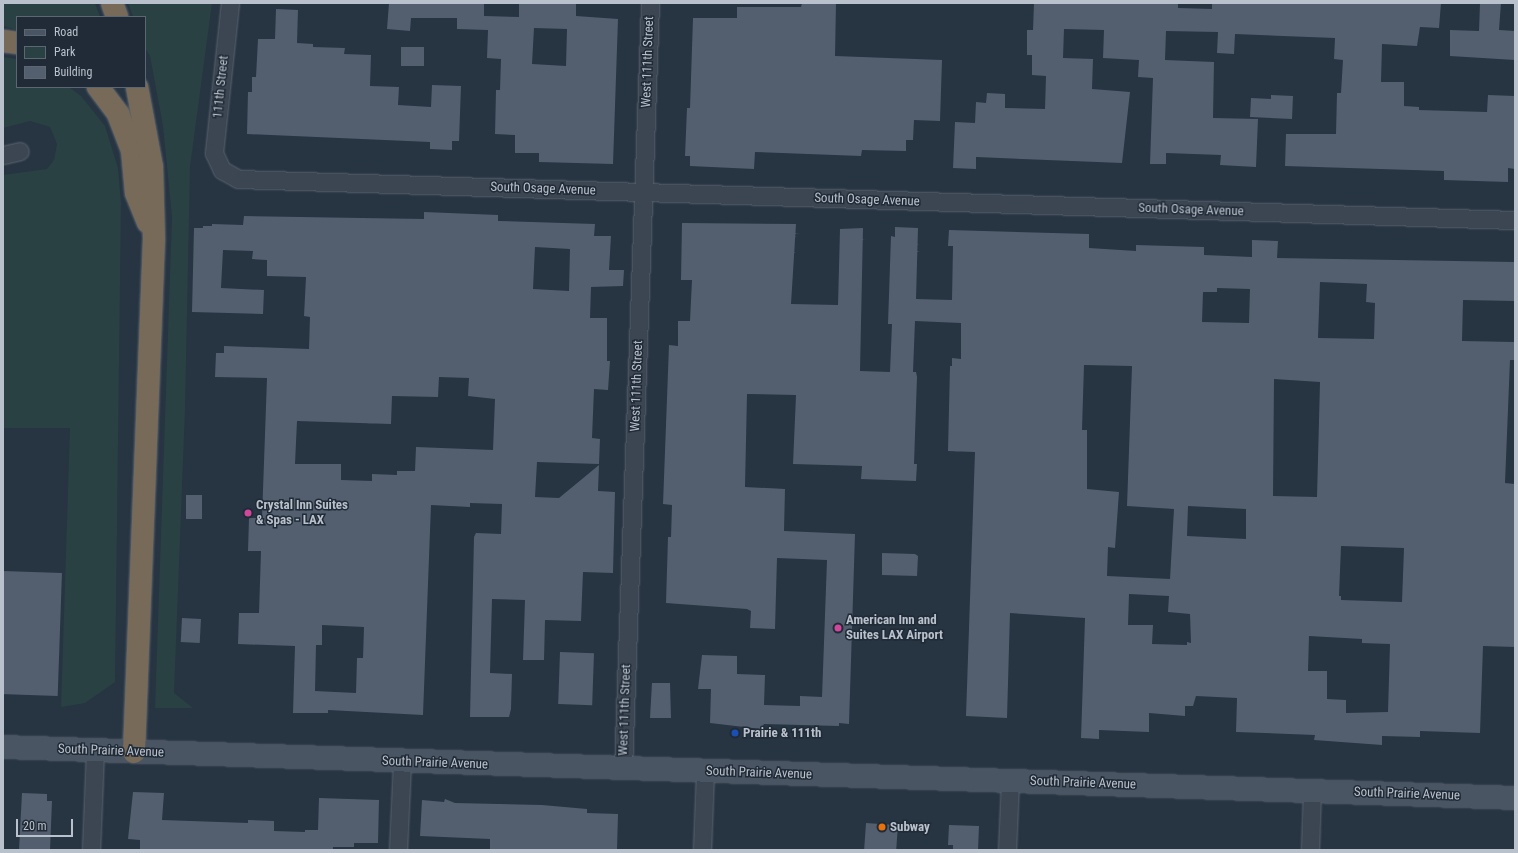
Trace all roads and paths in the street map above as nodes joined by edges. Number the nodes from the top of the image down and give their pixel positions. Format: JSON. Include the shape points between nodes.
{"nodes":[{"id":1,"x":112,"y":3,"type":"edge"},
{"id":2,"x":230,"y":3,"type":"edge"},
{"id":3,"x":650,"y":3,"type":"edge"},
{"id":4,"x":117,"y":16,"type":"edge"},
{"id":5,"x":3,"y":41,"type":"edge"},
{"id":6,"x":16,"y":43,"type":"edge"},
{"id":7,"x":99,"y":88,"type":"edge"},
{"id":8,"x":137,"y":88,"type":"edge"},
{"id":9,"x":20,"y":151,"type":"dead end"},
{"id":10,"x":3,"y":155,"type":"edge"},
{"id":11,"x":222,"y":170,"type":"joint"},
{"id":12,"x":643,"y":193,"type":"junction"},
{"id":13,"x":1515,"y":220,"type":"edge"},
{"id":14,"x":154,"y":239,"type":"junction"},
{"id":15,"x":3,"y":747,"type":"edge"},
{"id":16,"x":95,"y":751,"type":"junction"},
{"id":17,"x":134,"y":752,"type":"junction"},
{"id":18,"x":402,"y":762,"type":"junction"},
{"id":19,"x":623,"y":769,"type":"junction"},
{"id":20,"x":705,"y":772,"type":"junction"},
{"id":21,"x":1010,"y":781,"type":"junction"},
{"id":22,"x":1312,"y":790,"type":"junction"},
{"id":23,"x":1515,"y":798,"type":"edge"},
{"id":24,"x":91,"y":850,"type":"edge"},
{"id":25,"x":398,"y":850,"type":"edge"},
{"id":26,"x":702,"y":850,"type":"edge"},
{"id":27,"x":1007,"y":850,"type":"edge"},
{"id":28,"x":1310,"y":850,"type":"edge"}],
"edges":[{"from":1,"to":4,"type":"highway"},
{"from":2,"to":11,"type":"street","name":"111th Street","via":[[214,153]]},
{"from":3,"to":12,"type":"street","name":"West 111th Street"},
{"from":5,"to":6,"type":"highway"},
{"from":7,"to":14,"type":"highway","via":[[118,114],[132,150],[136,193]]},
{"from":8,"to":14,"type":"highway","via":[[152,167]]},
{"from":9,"to":10,"type":"street"},
{"from":11,"to":12,"type":"street","name":"South Osage Avenue","via":[[238,179]]},
{"from":12,"to":13,"type":"street","name":"South Osage Avenue"},
{"from":12,"to":19,"type":"street","name":"West 111th Street"},
{"from":14,"to":17,"type":"highway"},
{"from":15,"to":16,"type":"main road","name":"South Prairie Avenue"},
{"from":16,"to":17,"type":"main road","name":"South Prairie Avenue"},
{"from":16,"to":24,"type":"street"},
{"from":17,"to":18,"type":"main road","name":"South Prairie Avenue"},
{"from":18,"to":19,"type":"main road","name":"South Prairie Avenue"},
{"from":18,"to":25,"type":"street"},
{"from":19,"to":20,"type":"main road","name":"South Prairie Avenue"},
{"from":20,"to":21,"type":"main road","name":"South Prairie Avenue"},
{"from":20,"to":26,"type":"street"},
{"from":21,"to":22,"type":"main road","name":"South Prairie Avenue"},
{"from":21,"to":27,"type":"street"},
{"from":22,"to":23,"type":"main road","name":"South Prairie Avenue"},
{"from":22,"to":28,"type":"street"}]}
